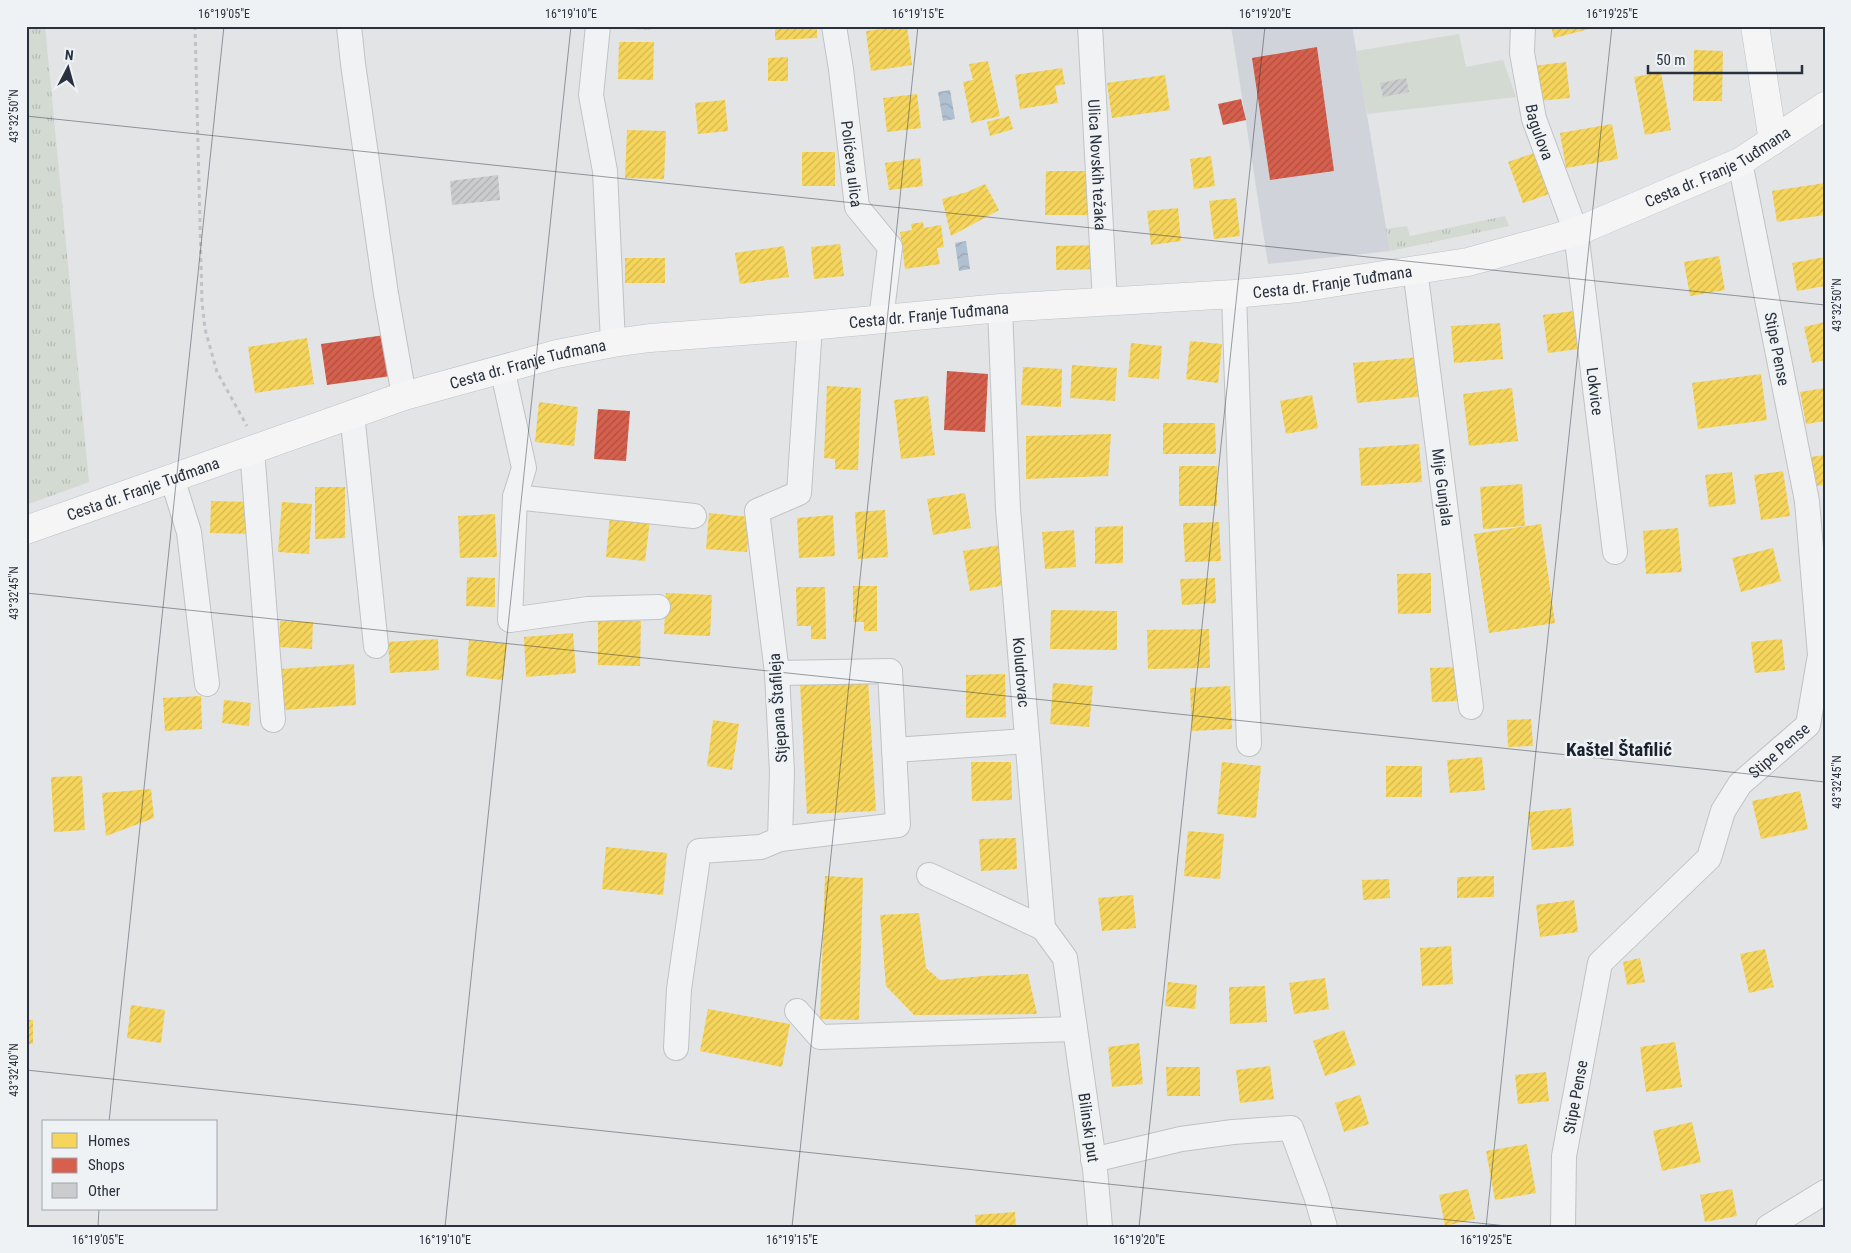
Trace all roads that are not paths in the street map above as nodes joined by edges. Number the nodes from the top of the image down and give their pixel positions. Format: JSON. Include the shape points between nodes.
{"nodes":[{"id":1,"x":349,"y":26,"type":"edge"},
{"id":2,"x":598,"y":26,"type":"edge"},
{"id":3,"x":834,"y":26,"type":"edge"},
{"id":4,"x":1090,"y":26,"type":"edge"},
{"id":5,"x":1523,"y":26,"type":"edge"},
{"id":6,"x":1755,"y":26,"type":"edge"},
{"id":7,"x":1825,"y":106,"type":"edge"},
{"id":8,"x":1772,"y":141,"type":"junction"},
{"id":9,"x":1740,"y":162,"type":"junction"},
{"id":10,"x":1576,"y":232,"type":"junction"},
{"id":11,"x":1415,"y":269,"type":"junction"},
{"id":12,"x":1234,"y":294,"type":"junction"},
{"id":13,"x":1106,"y":302,"type":"junction"},
{"id":14,"x":1000,"y":308,"type":"junction"},
{"id":15,"x":881,"y":319,"type":"junction"},
{"id":16,"x":810,"y":326,"type":"junction"},
{"id":17,"x":613,"y":343,"type":"junction"},
{"id":18,"x":502,"y":368,"type":"junction"},
{"id":19,"x":404,"y":396,"type":"junction"},
{"id":20,"x":352,"y":413,"type":"junction"},
{"id":21,"x":255,"y":448,"type":"junction"},
{"id":22,"x":172,"y":478,"type":"junction"},
{"id":23,"x":515,"y":496,"type":"junction"},
{"id":24,"x":1816,"y":502,"type":"edge"},
{"id":25,"x":694,"y":516,"type":"dead end"},
{"id":26,"x":26,"y":530,"type":"edge"},
{"id":27,"x":1615,"y":552,"type":"dead end"},
{"id":28,"x":1820,"y":602,"type":"edge"},
{"id":29,"x":658,"y":607,"type":"dead end"},
{"id":30,"x":376,"y":646,"type":"dead end"},
{"id":31,"x":777,"y":673,"type":"junction"},
{"id":32,"x":207,"y":684,"type":"dead end"},
{"id":33,"x":1472,"y":707,"type":"dead end"},
{"id":34,"x":273,"y":720,"type":"dead end"},
{"id":35,"x":1817,"y":724,"type":"edge"},
{"id":36,"x":1027,"y":741,"type":"junction"},
{"id":37,"x":1249,"y":744,"type":"dead end"},
{"id":38,"x":894,"y":750,"type":"junction"},
{"id":39,"x":780,"y":839,"type":"junction"},
{"id":40,"x":929,"y":875,"type":"dead end"},
{"id":41,"x":1043,"y":928,"type":"junction"},
{"id":42,"x":797,"y":1011,"type":"dead end"},
{"id":43,"x":1075,"y":1029,"type":"junction"},
{"id":44,"x":676,"y":1048,"type":"dead end"},
{"id":45,"x":1094,"y":1160,"type":"junction"},
{"id":46,"x":1825,"y":1192,"type":"edge"},
{"id":47,"x":1100,"y":1227,"type":"edge"},
{"id":48,"x":1325,"y":1227,"type":"edge"},
{"id":49,"x":1563,"y":1227,"type":"edge"},
{"id":50,"x":1768,"y":1227,"type":"edge"}],
"edges":[{"from":1,"to":19,"type":"street","via":[[386,294]]},
{"from":2,"to":17,"type":"street","via":[[592,95],[605,171]]},
{"from":3,"to":15,"type":"street","name":"Polićeva ulica","via":[[856,207],[890,247]]},
{"from":4,"to":13,"type":"street","name":"Ulica Novskih težaka"},
{"from":5,"to":10,"type":"street","name":"Bagulova","via":[[1522,53],[1534,119]]},
{"from":6,"to":8,"type":"main road"},
{"from":7,"to":8,"type":"main road","name":"Cesta dr. Franje Tuđmana"},
{"from":8,"to":9,"type":"main road","name":"Cesta dr. Franje Tuđmana"},
{"from":9,"to":10,"type":"main road","name":"Cesta dr. Franje Tuđmana"},
{"from":9,"to":24,"type":"street","name":"Stipe Pense"},
{"from":10,"to":11,"type":"main road","name":"Cesta dr. Franje Tuđmana","via":[[1468,262]]},
{"from":10,"to":27,"type":"street","name":"Lokvice"},
{"from":11,"to":12,"type":"main road","name":"Cesta dr. Franje Tuđmana","via":[[1299,288]]},
{"from":11,"to":33,"type":"street","name":"Mije Gunjala"},
{"from":12,"to":13,"type":"main road","name":"Cesta dr. Franje Tuđmana"},
{"from":12,"to":37,"type":"street"},
{"from":13,"to":14,"type":"main road","name":"Cesta dr. Franje Tuđmana"},
{"from":14,"to":15,"type":"main road","name":"Cesta dr. Franje Tuđmana"},
{"from":14,"to":36,"type":"street","name":"Koludrovac","via":[[1008,509]]},
{"from":15,"to":16,"type":"main road","name":"Cesta dr. Franje Tuđmana"},
{"from":16,"to":17,"type":"main road","name":"Cesta dr. Franje Tuđmana"},
{"from":16,"to":31,"type":"street","name":"Stjepana Štafileja","via":[[799,493],[757,511]]},
{"from":17,"to":18,"type":"main road","name":"Cesta dr. Franje Tuđmana"},
{"from":18,"to":19,"type":"main road","name":"Cesta dr. Franje Tuđmana"},
{"from":18,"to":23,"type":"street","via":[[524,468]]},
{"from":19,"to":20,"type":"main road","name":"Cesta dr. Franje Tuđmana"},
{"from":20,"to":21,"type":"main road","name":"Cesta dr. Franje Tuđmana"},
{"from":20,"to":30,"type":"street"},
{"from":21,"to":22,"type":"main road","name":"Cesta dr. Franje Tuđmana"},
{"from":21,"to":34,"type":"street"},
{"from":22,"to":26,"type":"main road","name":"Cesta dr. Franje Tuđmana"},
{"from":22,"to":32,"type":"street","via":[[189,532]]},
{"from":23,"to":25,"type":"street"},
{"from":23,"to":29,"type":"street","via":[[510,620],[588,609]]},
{"from":24,"to":28,"type":"street","name":"Stipe Pense"},
{"from":28,"to":35,"type":"street","name":"Stipe Pense"},
{"from":31,"to":38,"type":"street","via":[[890,670]]},
{"from":31,"to":39,"type":"street","name":"Stjepana Štafileja","via":[[782,772]]},
{"from":35,"to":49,"type":"street","name":"Stipe Pense","via":[[1740,784],[1723,811],[1709,858],[1600,963],[1564,1156]]},
{"from":36,"to":38,"type":"street"},
{"from":36,"to":41,"type":"street","name":"Koludrovac"},
{"from":38,"to":39,"type":"street","via":[[898,825]]},
{"from":39,"to":44,"type":"street","via":[[761,847],[699,851],[679,989]]},
{"from":40,"to":41,"type":"street"},
{"from":41,"to":43,"type":"street","via":[[1065,958]]},
{"from":42,"to":43,"type":"street","via":[[820,1037]]},
{"from":43,"to":45,"type":"street","name":"Bilinski put"},
{"from":45,"to":47,"type":"street","name":"Bilinski put"},
{"from":45,"to":48,"type":"street","via":[[1181,1140],[1291,1128]]},
{"from":46,"to":50,"type":"street"}]}
